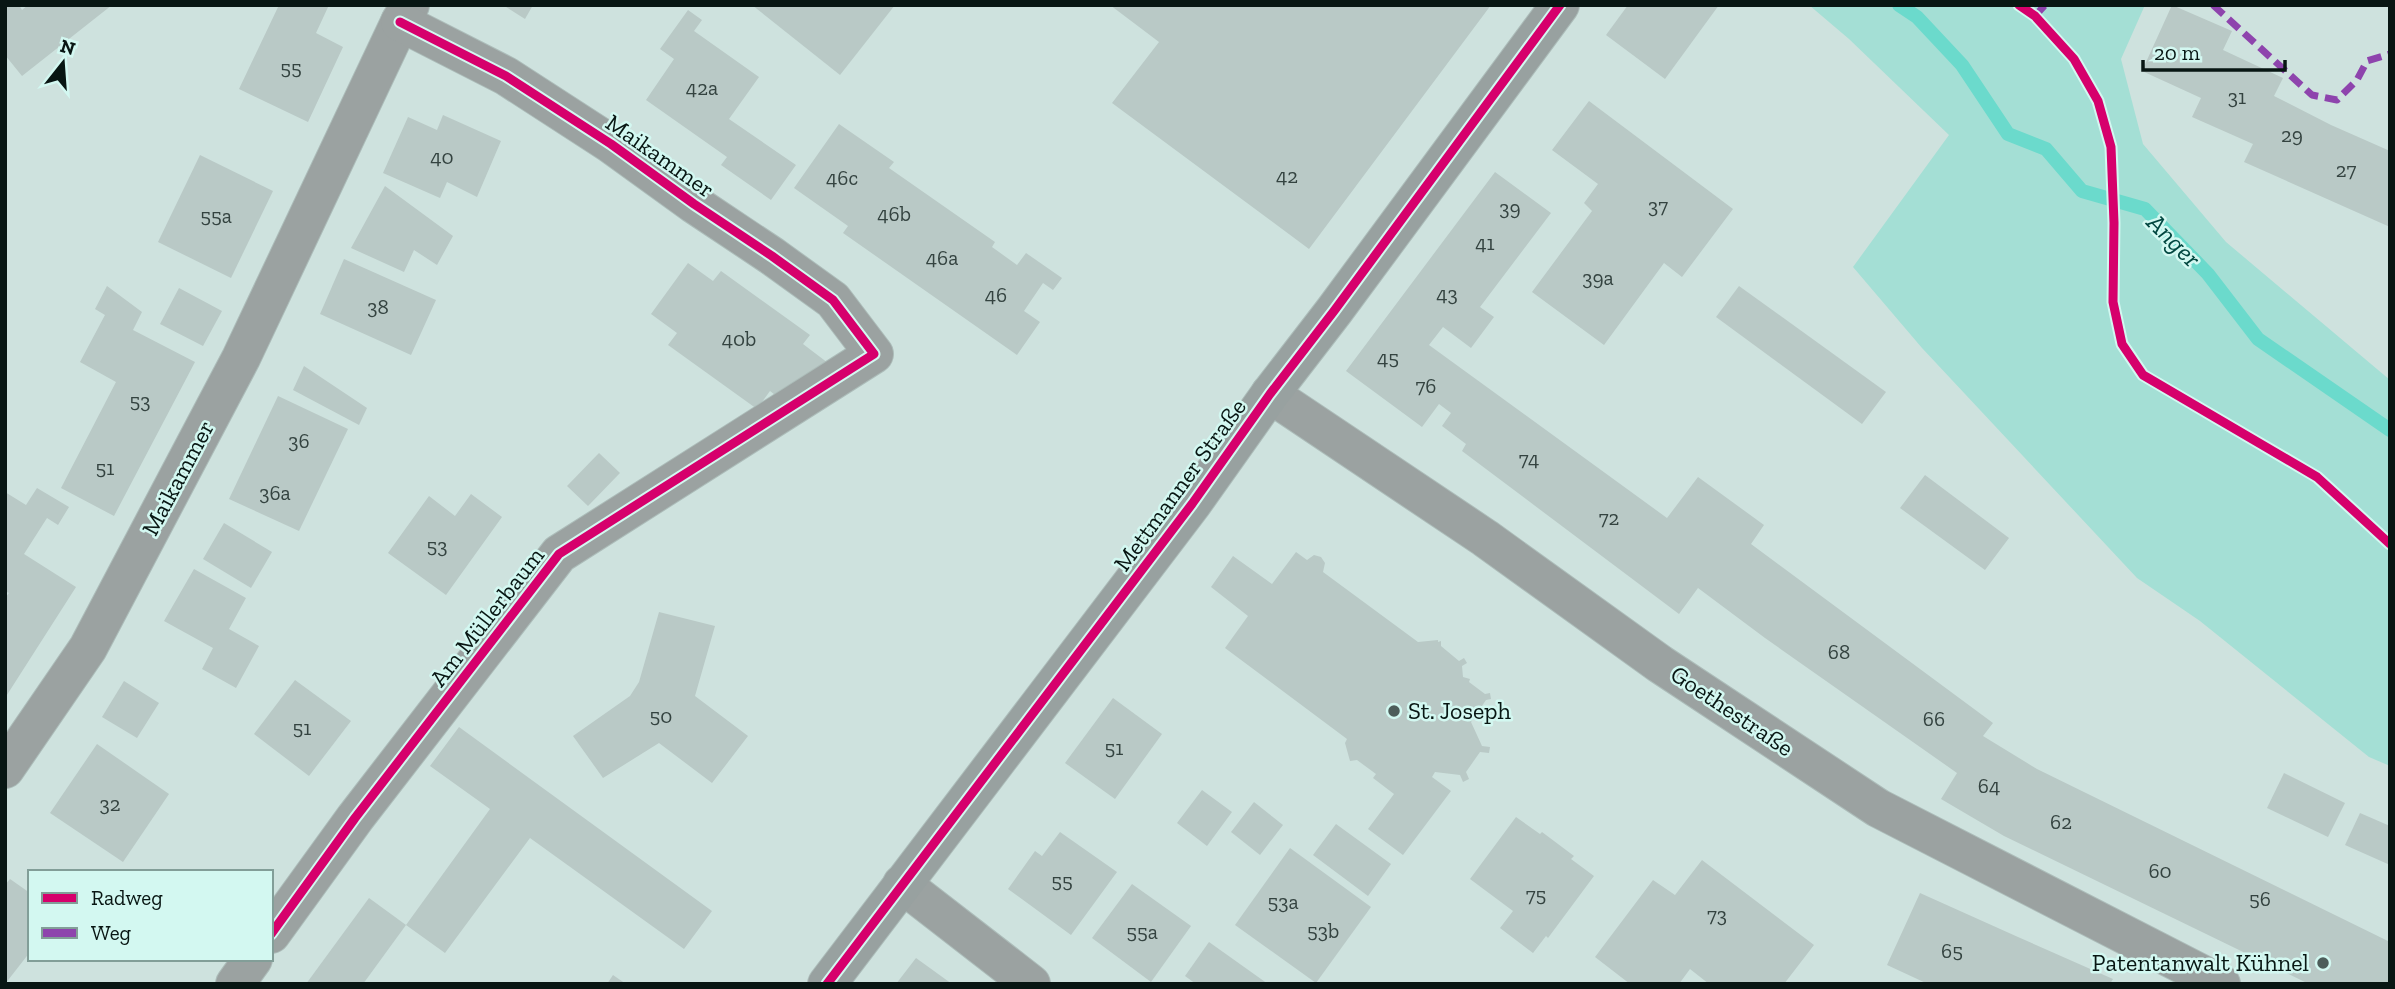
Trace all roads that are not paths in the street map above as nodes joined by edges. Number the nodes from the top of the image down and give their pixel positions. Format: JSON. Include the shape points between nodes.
{"nodes":[{"id":1,"x":1560,"y":5,"type":"edge"},
{"id":2,"x":405,"y":13,"type":"edge"},
{"id":3,"x":874,"y":354,"type":"joint"},
{"id":4,"x":1270,"y":394,"type":"junction"},
{"id":5,"x":5,"y":769,"type":"edge"},
{"id":6,"x":902,"y":884,"type":"junction"},
{"id":7,"x":273,"y":931,"type":"edge"},
{"id":8,"x":252,"y":961,"type":"edge"},
{"id":9,"x":235,"y":984,"type":"edge"},
{"id":10,"x":827,"y":984,"type":"edge"},
{"id":11,"x":1031,"y":984,"type":"edge"},
{"id":12,"x":2221,"y":984,"type":"edge"}],
"edges":[{"from":1,"to":4,"type":"main road","name":"Mettmanner Straße"},
{"from":2,"to":3,"type":"street","name":"Maikammer","via":[[611,144],[833,300]]},
{"from":2,"to":5,"type":"street","name":"Maikammer","via":[[242,358],[108,612]]},
{"from":3,"to":7,"type":"street","name":"Am Müllerbaum","via":[[559,554]]},
{"from":4,"to":6,"type":"main road","name":"Mettmanner Straße","via":[[1192,504]]},
{"from":4,"to":12,"type":"street","name":"Goethestraße","via":[[1485,538],[1660,664],[1878,808]]},
{"from":6,"to":10,"type":"main road","name":"Mettmanner Straße"},
{"from":6,"to":11,"type":"street"},
{"from":8,"to":9,"type":"street"}]}
